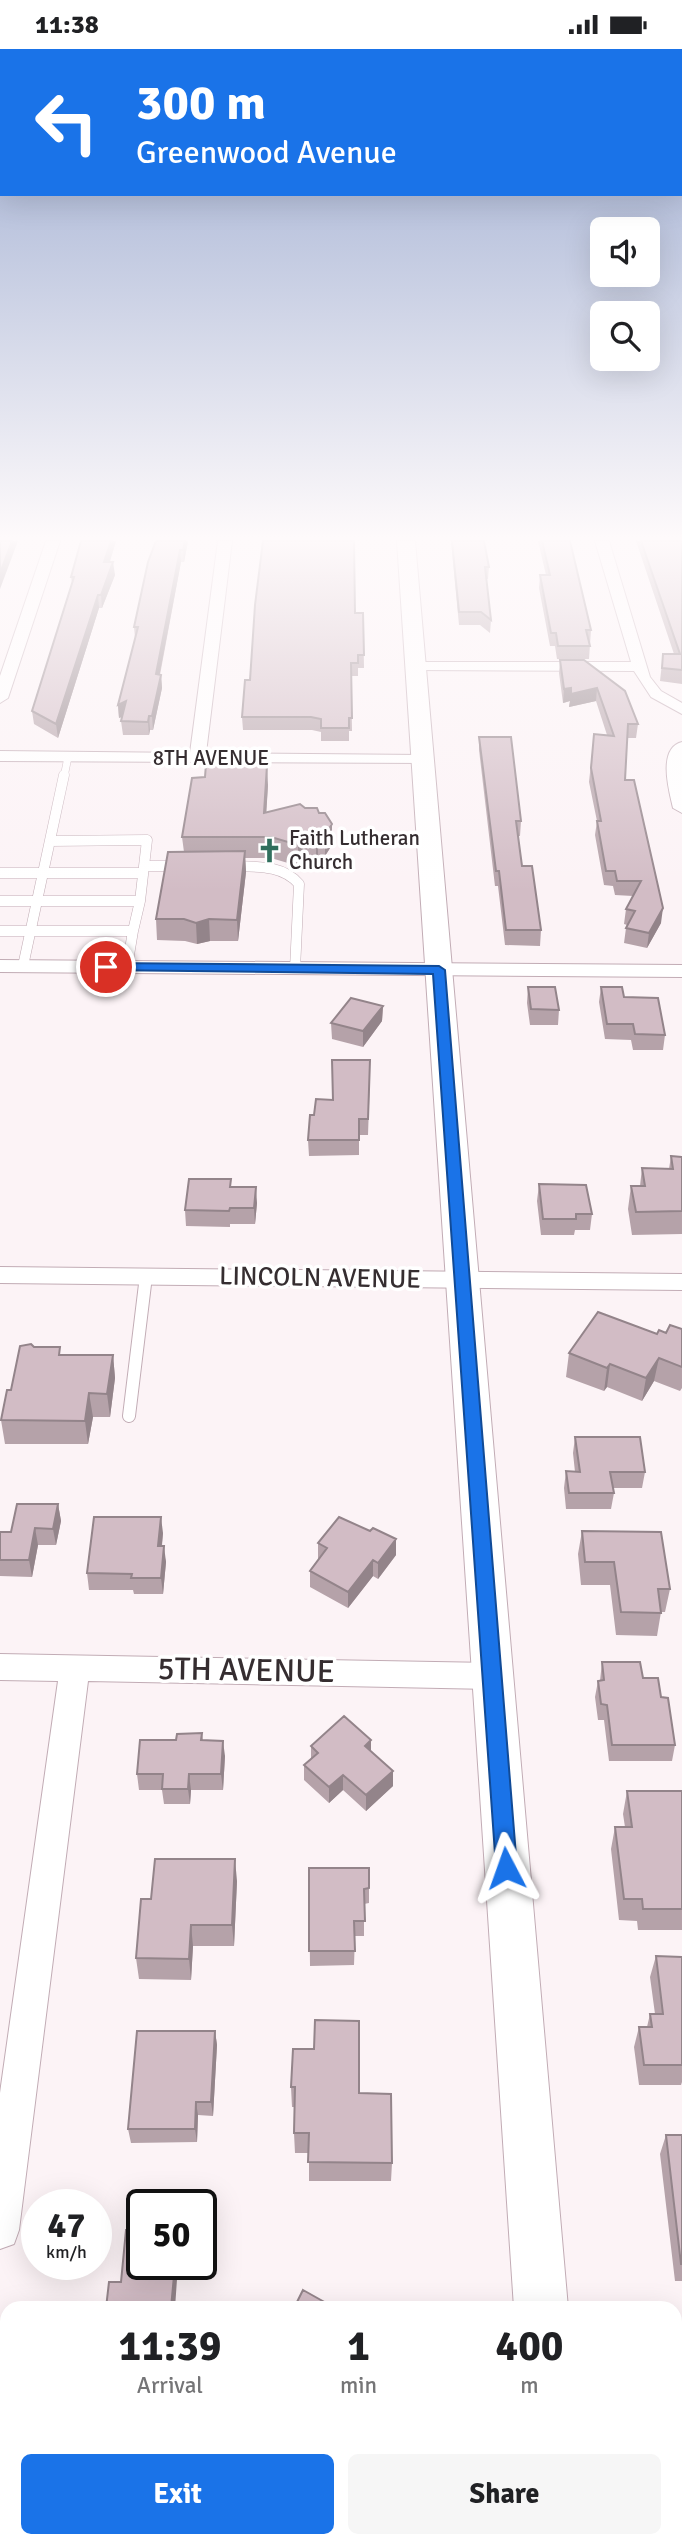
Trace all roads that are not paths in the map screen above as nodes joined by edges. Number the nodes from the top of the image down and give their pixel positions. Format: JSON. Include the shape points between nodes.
{"nodes":[{"id":1,"x":14,"y":658,"type":"edge"},
{"id":2,"x":210,"y":658,"type":"edge"},
{"id":3,"x":415,"y":658,"type":"edge"},
{"id":4,"x":636,"y":658,"type":"edge"},
{"id":5,"x":416,"y":666,"type":"junction"},
{"id":6,"x":639,"y":667,"type":"junction"},
{"id":7,"x":0,"y":698,"type":"edge"},
{"id":8,"x":682,"y":709,"type":"edge"},
{"id":9,"x":682,"y":747,"type":"edge"},
{"id":10,"x":0,"y":756,"type":"edge"},
{"id":11,"x":68,"y":757,"type":"junction"},
{"id":12,"x":197,"y":758,"type":"junction"},
{"id":13,"x":422,"y":760,"type":"junction"},
{"id":14,"x":682,"y":808,"type":"edge"},
{"id":15,"x":50,"y":841,"type":"junction"},
{"id":16,"x":185,"y":866,"type":"edge"},
{"id":17,"x":222,"y":866,"type":"edge"},
{"id":18,"x":144,"y":869,"type":"junction"},
{"id":19,"x":0,"y":873,"type":"edge"},
{"id":20,"x":43,"y":874,"type":"junction"},
{"id":21,"x":0,"y":901,"type":"edge"},
{"id":22,"x":37,"y":901,"type":"junction"},
{"id":23,"x":140,"y":901,"type":"junction"},
{"id":24,"x":0,"y":931,"type":"edge"},
{"id":25,"x":30,"y":931,"type":"junction"},
{"id":26,"x":133,"y":931,"type":"junction"},
{"id":27,"x":0,"y":966,"type":"edge"},
{"id":28,"x":23,"y":966,"type":"junction"},
{"id":29,"x":127,"y":967,"type":"junction"},
{"id":30,"x":295,"y":969,"type":"junction"},
{"id":31,"x":439,"y":970,"type":"junction"},
{"id":32,"x":682,"y":971,"type":"edge"},
{"id":33,"x":0,"y":1275,"type":"edge"},
{"id":34,"x":146,"y":1276,"type":"junction"},
{"id":35,"x":463,"y":1280,"type":"junction"},
{"id":36,"x":682,"y":1282,"type":"edge"},
{"id":37,"x":129,"y":1416,"type":"dead end"},
{"id":38,"x":0,"y":1667,"type":"edge"},
{"id":39,"x":75,"y":1668,"type":"junction"},
{"id":40,"x":491,"y":1676,"type":"junction"},
{"id":41,"x":0,"y":2230,"type":"edge"},
{"id":42,"x":540,"y":2301,"type":"edge"}],
"edges":[{"from":1,"to":7,"type":"street"},
{"from":2,"to":12,"type":"street"},
{"from":3,"to":5,"type":"main road"},
{"from":4,"to":6,"type":"street"},
{"from":5,"to":6,"type":"street"},
{"from":5,"to":13,"type":"main road"},
{"from":6,"to":8,"type":"street","via":[[647,686]]},
{"from":9,"to":14,"type":"street","via":[[673,772]]},
{"from":10,"to":11,"type":"street","name":"8TH AVENUE"},
{"from":11,"to":12,"type":"street","name":"8TH AVENUE"},
{"from":11,"to":15,"type":"lane"},
{"from":12,"to":13,"type":"street","name":"8TH AVENUE"},
{"from":13,"to":31,"type":"main road"},
{"from":15,"to":18,"type":"lane","via":[[147,840]]},
{"from":15,"to":20,"type":"lane"},
{"from":16,"to":18,"type":"lane"},
{"from":17,"to":30,"type":"lane","via":[[278,869],[294,875],[299,884]]},
{"from":18,"to":20,"type":"lane"},
{"from":18,"to":23,"type":"lane"},
{"from":19,"to":20,"type":"lane"},
{"from":20,"to":22,"type":"lane"},
{"from":21,"to":22,"type":"lane"},
{"from":22,"to":23,"type":"lane"},
{"from":22,"to":25,"type":"lane"},
{"from":23,"to":26,"type":"lane"},
{"from":24,"to":25,"type":"lane"},
{"from":25,"to":26,"type":"lane"},
{"from":25,"to":28,"type":"lane"},
{"from":26,"to":29,"type":"lane"},
{"from":27,"to":28,"type":"street"},
{"from":28,"to":29,"type":"street"},
{"from":29,"to":30,"type":"street"},
{"from":30,"to":31,"type":"street"},
{"from":31,"to":32,"type":"street"},
{"from":31,"to":35,"type":"main road"},
{"from":33,"to":34,"type":"street","name":"LINCOLN AVENUE"},
{"from":34,"to":35,"type":"street","name":"LINCOLN AVENUE"},
{"from":34,"to":37,"type":"lane"},
{"from":35,"to":36,"type":"street","name":"LINCOLN AVENUE"},
{"from":35,"to":40,"type":"main road"},
{"from":38,"to":39,"type":"street","name":"5TH AVENUE"},
{"from":39,"to":40,"type":"street","name":"5TH AVENUE"},
{"from":39,"to":41,"type":"street"},
{"from":40,"to":42,"type":"main road"}]}
